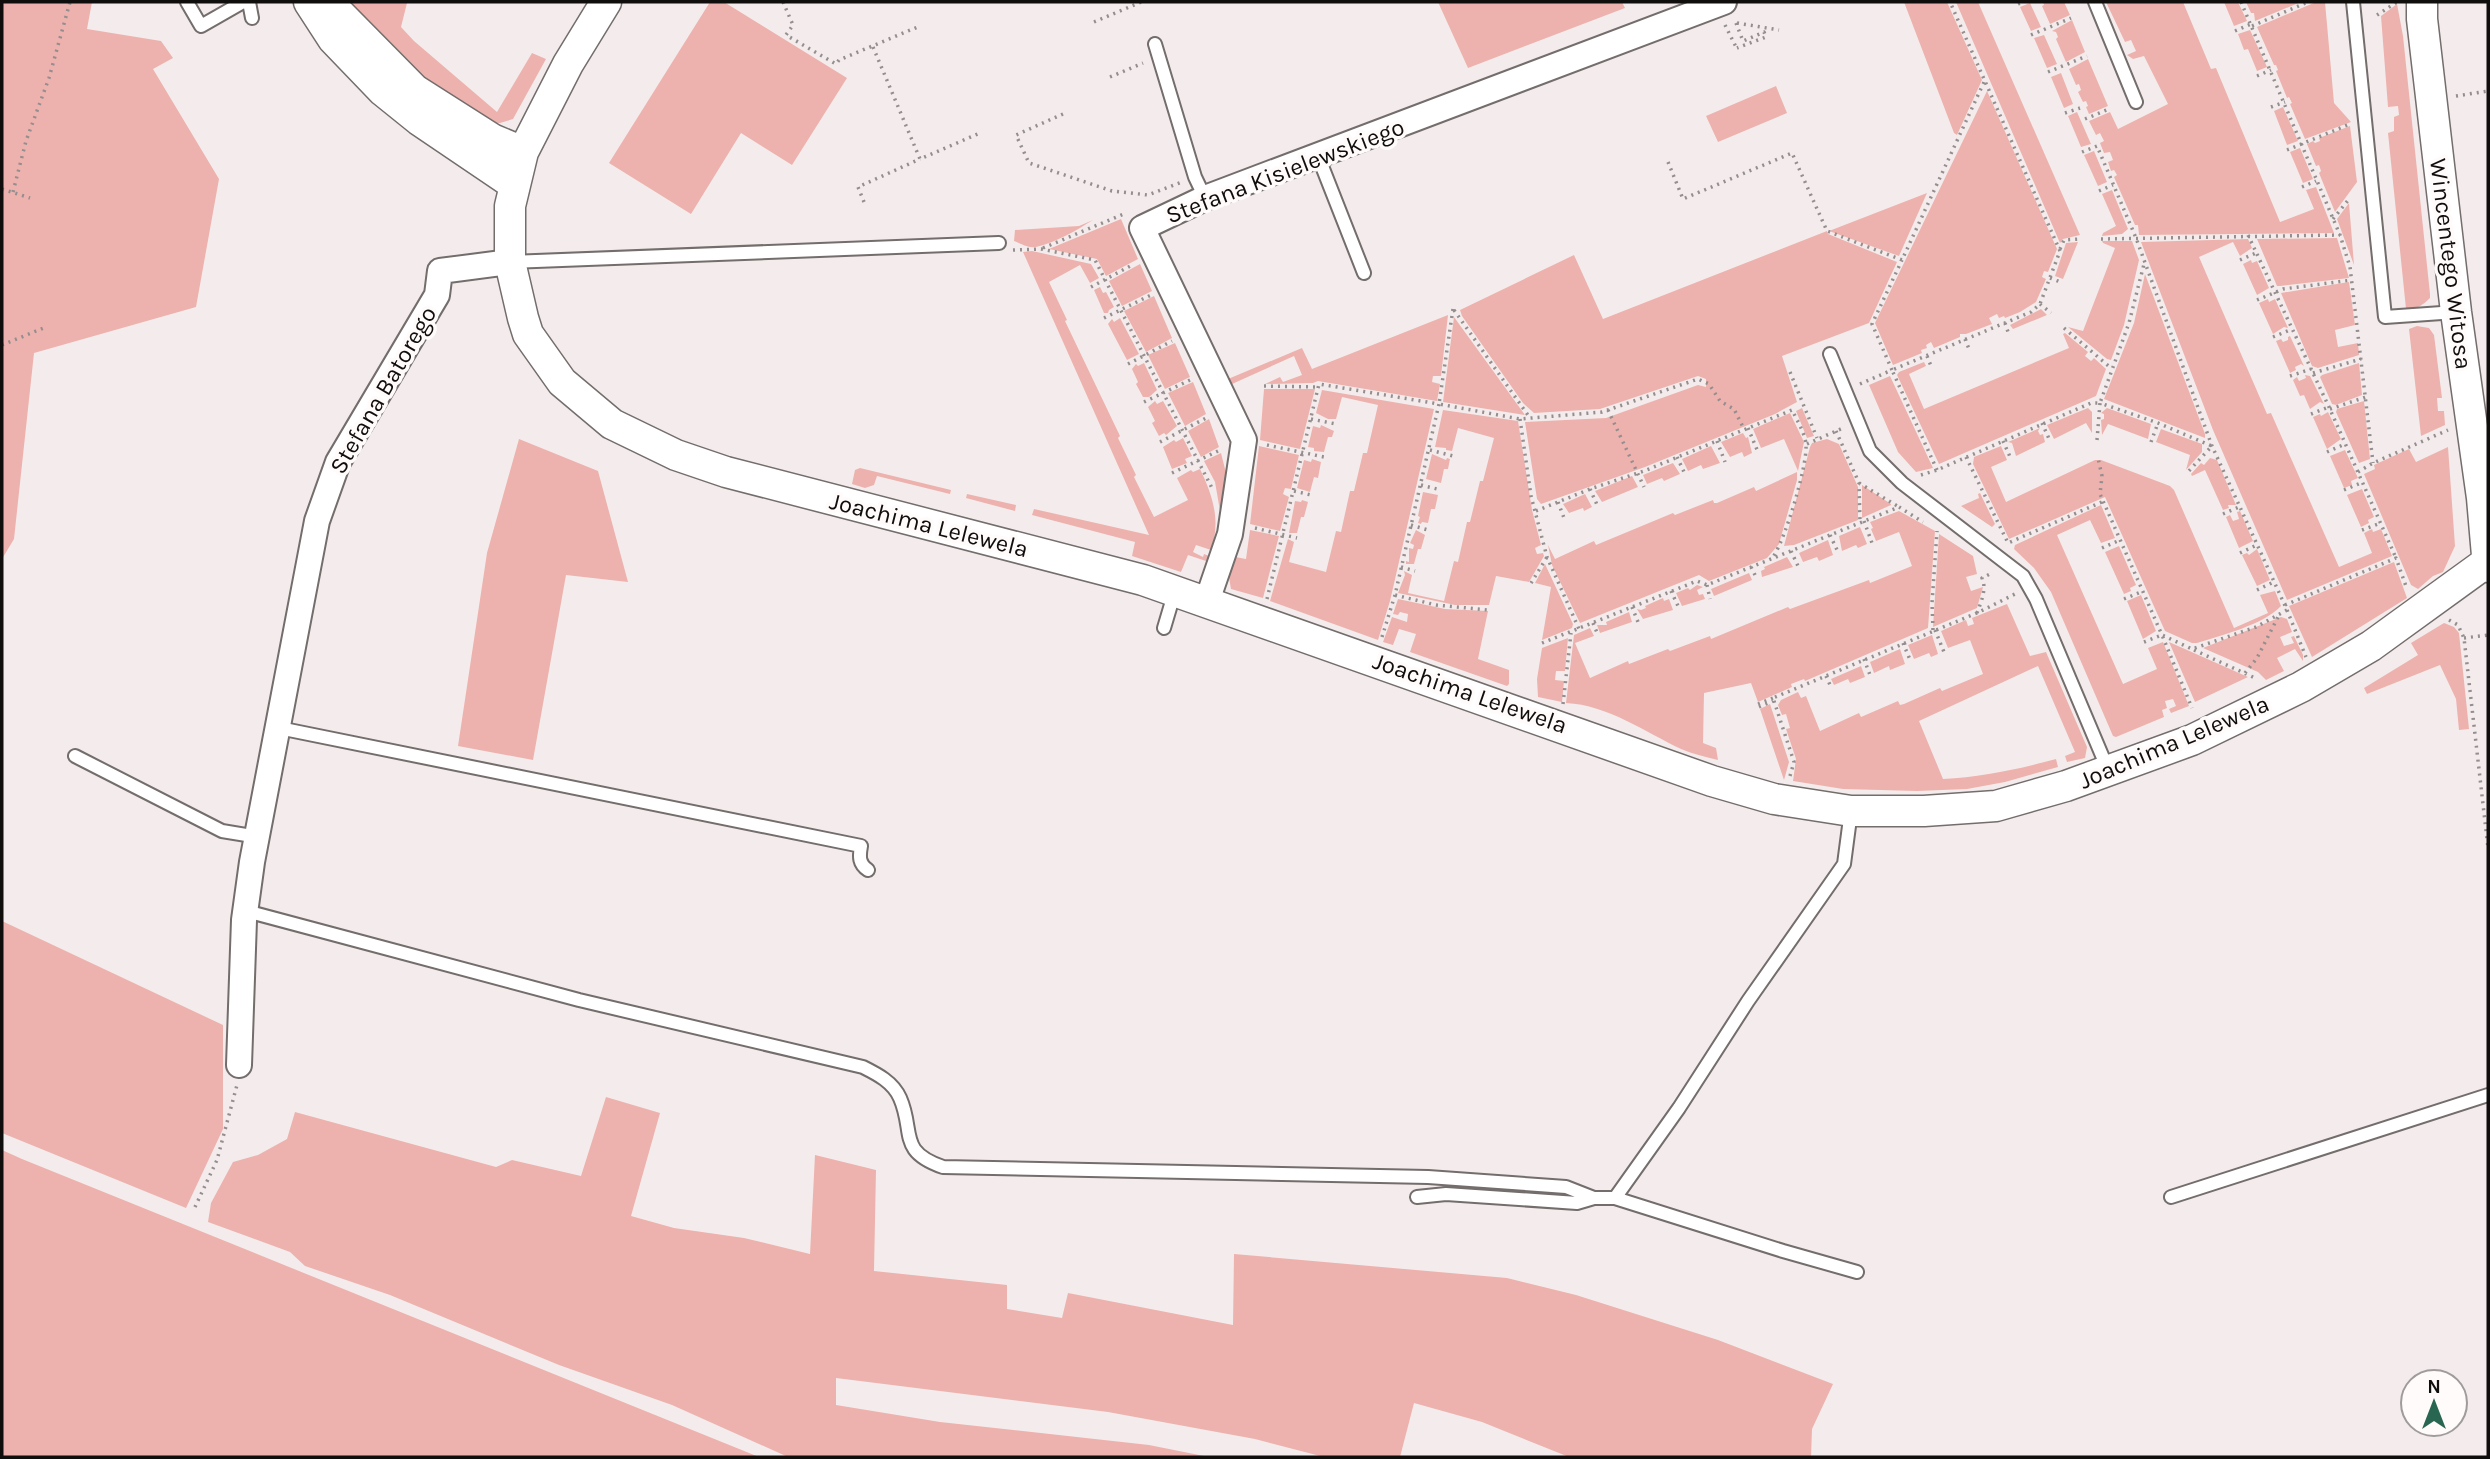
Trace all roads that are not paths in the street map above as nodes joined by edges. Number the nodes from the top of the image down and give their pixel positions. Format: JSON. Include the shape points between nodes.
{"nodes":[{"id":1,"x":187,"y":2,"type":"edge"},
{"id":2,"x":243,"y":2,"type":"edge"},
{"id":3,"x":249,"y":2,"type":"edge"},
{"id":4,"x":309,"y":2,"type":"edge"},
{"id":5,"x":328,"y":2,"type":"edge"},
{"id":6,"x":606,"y":2,"type":"edge"},
{"id":7,"x":2095,"y":2,"type":"edge"},
{"id":8,"x":2353,"y":2,"type":"edge"},
{"id":9,"x":2422,"y":2,"type":"edge"},
{"id":10,"x":252,"y":18,"type":"dead end"},
{"id":11,"x":1728,"y":19,"type":"edge"},
{"id":12,"x":1157,"y":50,"type":"road end"},
{"id":13,"x":2136,"y":102,"type":"dead end"},
{"id":14,"x":523,"y":152,"type":"junction"},
{"id":15,"x":1318,"y":156,"type":"junction"},
{"id":16,"x":514,"y":185,"type":"junction"},
{"id":17,"x":1200,"y":187,"type":"junction"},
{"id":18,"x":999,"y":243,"type":"road end"},
{"id":19,"x":510,"y":262,"type":"junction"},
{"id":20,"x":1364,"y":274,"type":"dead end"},
{"id":21,"x":2456,"y":312,"type":"junction"},
{"id":22,"x":1830,"y":354,"type":"dead end"},
{"id":23,"x":2485,"y":500,"type":"edge"},
{"id":24,"x":2488,"y":564,"type":"edge"},
{"id":25,"x":1175,"y":591,"type":"junction"},
{"id":26,"x":1207,"y":601,"type":"junction"},
{"id":27,"x":1164,"y":628,"type":"dead end"},
{"id":28,"x":279,"y":728,"type":"junction"},
{"id":29,"x":75,"y":756,"type":"dead end"},
{"id":30,"x":2109,"y":773,"type":"junction"},
{"id":31,"x":1851,"y":811,"type":"junction"},
{"id":32,"x":258,"y":837,"type":"junction"},
{"id":33,"x":868,"y":870,"type":"dead end"},
{"id":34,"x":246,"y":911,"type":"junction"},
{"id":35,"x":239,"y":1065,"type":"road end"},
{"id":36,"x":2488,"y":1095,"type":"edge"},
{"id":37,"x":1417,"y":1196,"type":"dead end"},
{"id":38,"x":2171,"y":1197,"type":"dead end"},
{"id":39,"x":1594,"y":1198,"type":"junction"},
{"id":40,"x":1615,"y":1198,"type":"junction"},
{"id":41,"x":1857,"y":1272,"type":"dead end"}],
"edges":[{"from":1,"to":2,"type":"lane","via":[[201,26]]},
{"from":3,"to":10,"type":"lane"},
{"from":4,"to":16,"type":"street","via":[[333,39],[383,91]]},
{"from":5,"to":14,"type":"street","via":[[415,90],[492,139]]},
{"from":6,"to":14,"type":"street"},
{"from":7,"to":13,"type":"lane"},
{"from":8,"to":21,"type":"lane","via":[[2385,317]]},
{"from":9,"to":21,"type":"street","name":"Wincentego Witosa"},
{"from":11,"to":15,"type":"street","name":"Stefana Kisielewskiego"},
{"from":12,"to":17,"type":"lane"},
{"from":14,"to":16,"type":"street"},
{"from":15,"to":17,"type":"street","name":"Stefana Kisielewskiego"},
{"from":15,"to":20,"type":"lane"},
{"from":16,"to":19,"type":"street"},
{"from":17,"to":26,"type":"street","name":"Stefana Kisielewskiego","via":[[1142,228],[1244,440],[1232,524]]},
{"from":18,"to":19,"type":"lane"},
{"from":19,"to":25,"type":"street","name":"Joachima Lelewela","via":[[528,334],[562,382],[612,424],[726,472]]},
{"from":19,"to":28,"type":"street","name":"Stefana Batorego","via":[[440,271],[437,295],[338,462],[317,521]]},
{"from":21,"to":23,"type":"street","name":"Wincentego Witosa"},
{"from":22,"to":30,"type":"lane","via":[[1870,451],[1902,483],[2023,576]]},
{"from":23,"to":24,"type":"street","name":"Wincentego Witosa"},
{"from":24,"to":30,"type":"street","name":"Joachima Lelewela","via":[[2371,646],[2301,687],[2192,740]]},
{"from":25,"to":26,"type":"street","name":"Joachima Lelewela"},
{"from":25,"to":27,"type":"lane"},
{"from":26,"to":31,"type":"street","name":"Joachima Lelewela","via":[[1712,781],[1774,799]]},
{"from":28,"to":32,"type":"street","name":"Stefana Batorego"},
{"from":28,"to":33,"type":"lane","via":[[860,846],[859,858]]},
{"from":29,"to":32,"type":"lane","via":[[222,831]]},
{"from":30,"to":31,"type":"street","name":"Joachima Lelewela","via":[[1996,806]]},
{"from":31,"to":40,"type":"lane","via":[[1844,863]]},
{"from":32,"to":34,"type":"street","name":"Stefana Batorego"},
{"from":34,"to":35,"type":"street","name":"Stefana Batorego"},
{"from":34,"to":39,"type":"lane","via":[[579,1000],[863,1067],[880,1075],[900,1097],[917,1154],[943,1167],[1428,1177],[1566,1186]]},
{"from":36,"to":38,"type":"lane"},
{"from":37,"to":39,"type":"lane","via":[[1577,1203]]},
{"from":39,"to":40,"type":"lane"},
{"from":40,"to":41,"type":"lane"}]}
